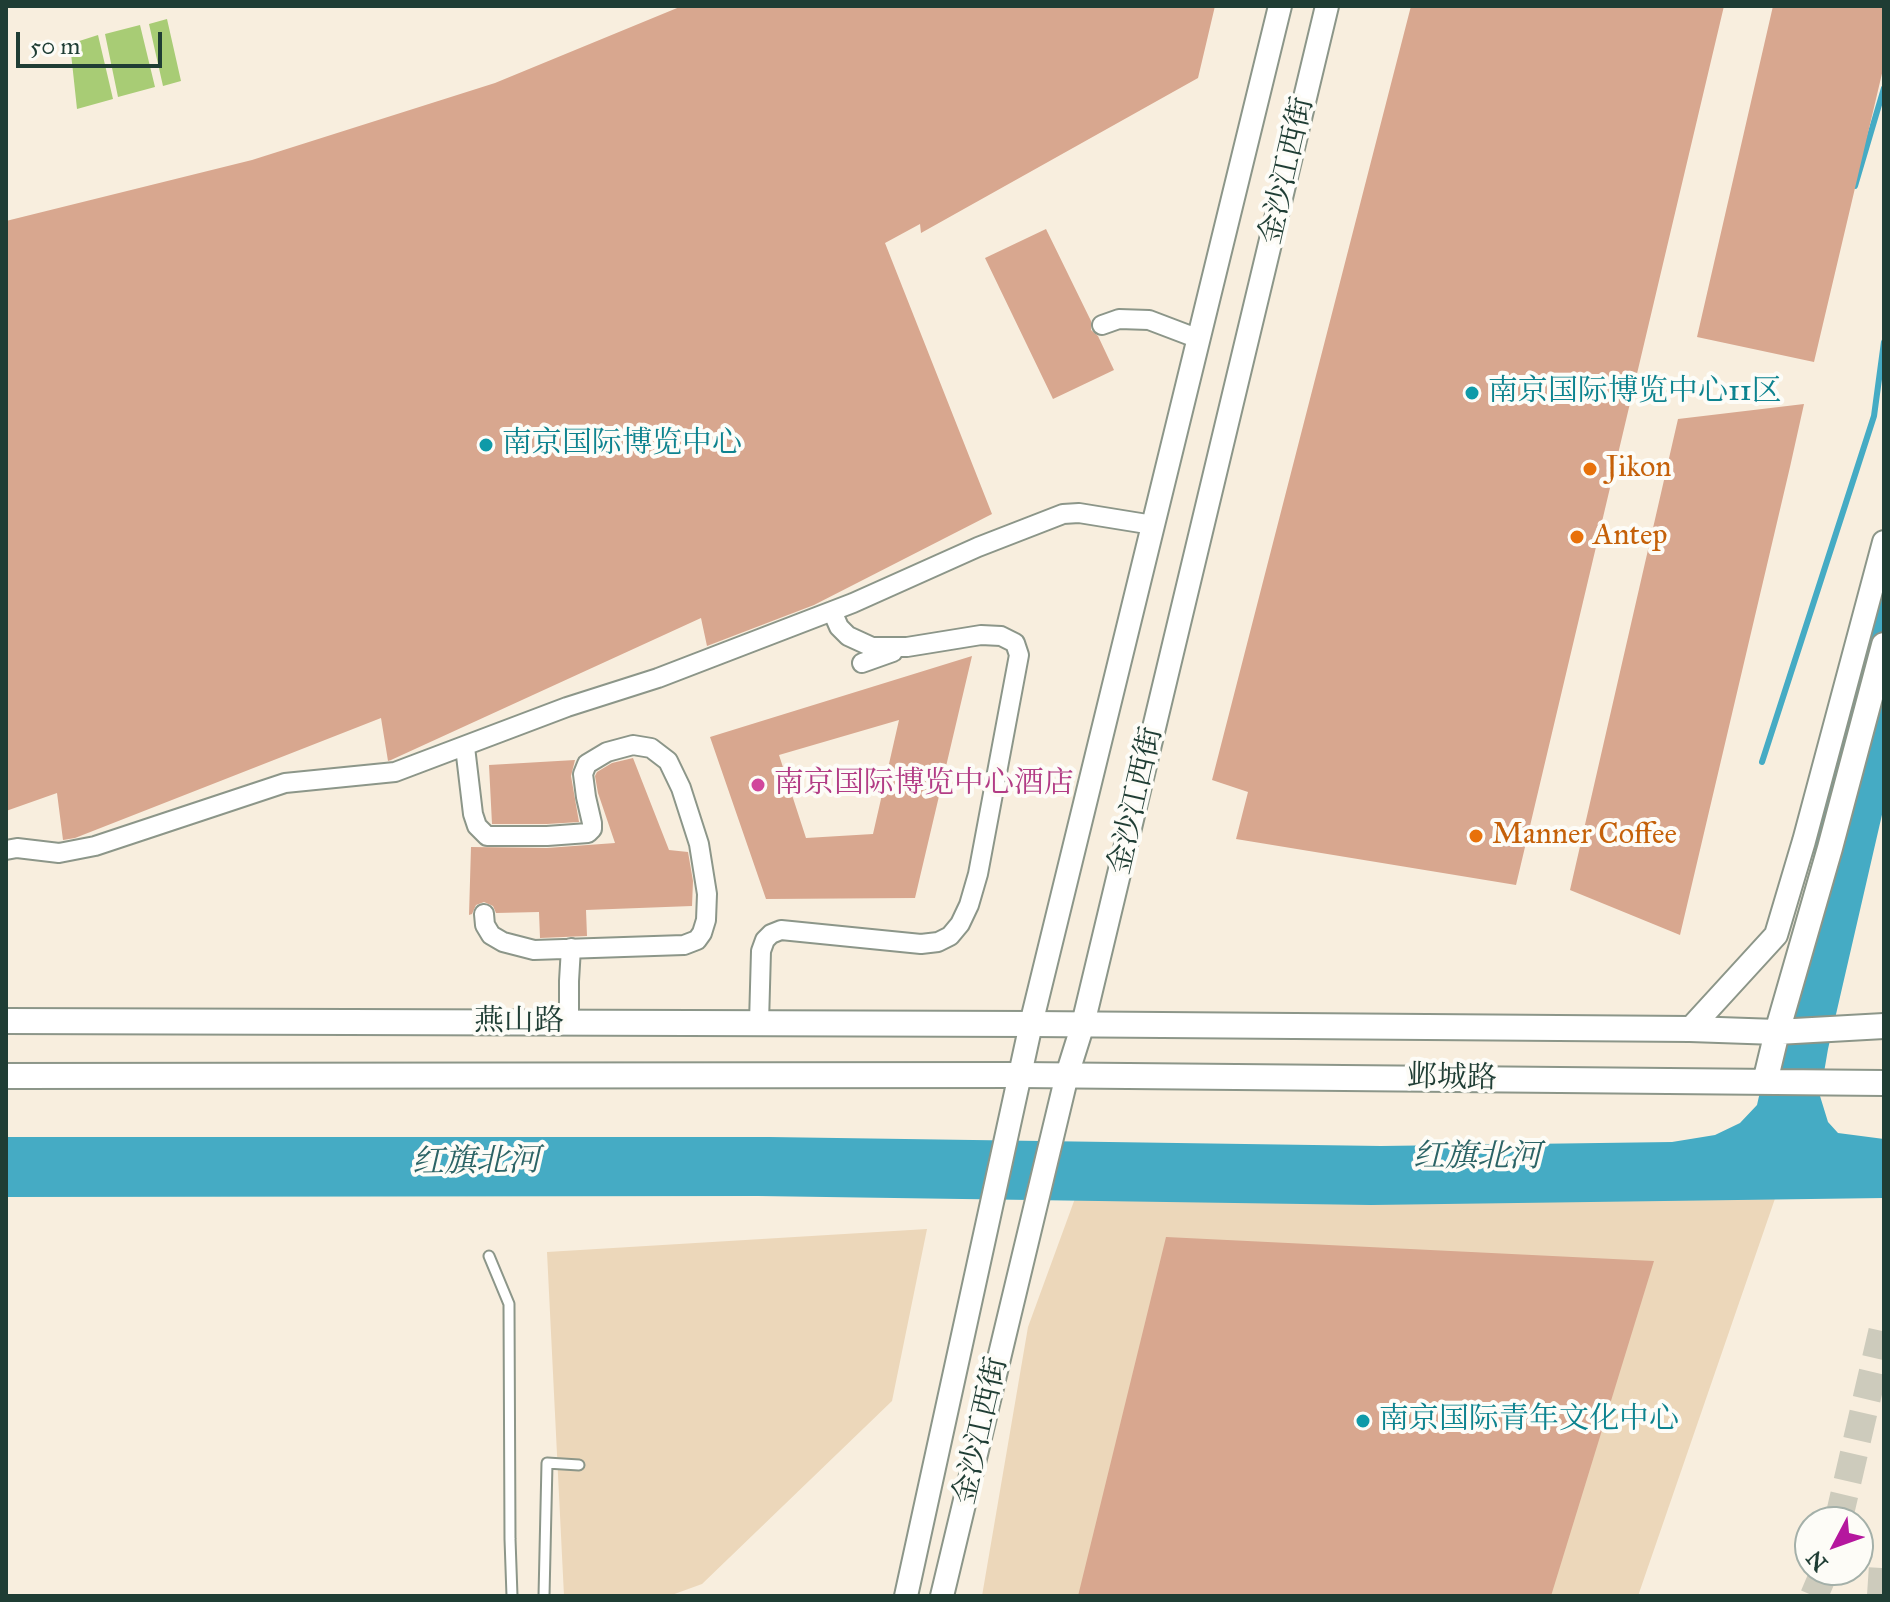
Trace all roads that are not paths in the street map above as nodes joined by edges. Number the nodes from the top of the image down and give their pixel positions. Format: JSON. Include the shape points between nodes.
{"nodes":[{"id":1,"x":1280,"y":6,"type":"edge"},
{"id":2,"x":1327,"y":6,"type":"edge"},
{"id":3,"x":1102,"y":325,"type":"dead end"},
{"id":4,"x":1199,"y":339,"type":"junction"},
{"id":5,"x":1153,"y":525,"type":"junction"},
{"id":6,"x":1884,"y":542,"type":"edge"},
{"id":7,"x":832,"y":611,"type":"junction"},
{"id":8,"x":1884,"y":645,"type":"edge"},
{"id":9,"x":907,"y":647,"type":"junction"},
{"id":10,"x":862,"y":663,"type":"dead end"},
{"id":11,"x":465,"y":747,"type":"junction"},
{"id":12,"x":6,"y":850,"type":"edge"},
{"id":13,"x":484,"y":914,"type":"dead end"},
{"id":14,"x":571,"y":948,"type":"junction"},
{"id":15,"x":6,"y":1021,"type":"edge"},
{"id":16,"x":569,"y":1023,"type":"junction"},
{"id":17,"x":759,"y":1023,"type":"junction"},
{"id":18,"x":1031,"y":1024,"type":"junction"},
{"id":19,"x":1083,"y":1024,"type":"junction"},
{"id":20,"x":1884,"y":1026,"type":"edge"},
{"id":21,"x":1690,"y":1029,"type":"junction"},
{"id":22,"x":1777,"y":1032,"type":"junction"},
{"id":23,"x":1020,"y":1075,"type":"junction"},
{"id":24,"x":1067,"y":1075,"type":"junction"},
{"id":25,"x":6,"y":1076,"type":"edge"},
{"id":26,"x":1765,"y":1082,"type":"junction"},
{"id":27,"x":1884,"y":1083,"type":"edge"},
{"id":28,"x":489,"y":1256,"type":"dead end"},
{"id":29,"x":579,"y":1465,"type":"dead end"},
{"id":30,"x":512,"y":1596,"type":"edge"},
{"id":31,"x":544,"y":1596,"type":"edge"},
{"id":32,"x":906,"y":1596,"type":"edge"},
{"id":33,"x":942,"y":1596,"type":"edge"}],
"edges":[{"from":1,"to":4,"type":"street","name":"金沙江西街"},
{"from":2,"to":19,"type":"street","name":"金沙江西街"},
{"from":3,"to":4,"type":"street","via":[[1119,319],[1149,320]]},
{"from":4,"to":5,"type":"street","name":"金沙江西街"},
{"from":5,"to":7,"type":"street","via":[[1063,514]]},
{"from":5,"to":18,"type":"street","name":"金沙江西街"},
{"from":6,"to":21,"type":"street","via":[[1776,935]]},
{"from":7,"to":9,"type":"street","via":[[848,636],[872,647]]},
{"from":7,"to":11,"type":"street"},
{"from":8,"to":22,"type":"main road"},
{"from":9,"to":10,"type":"street"},
{"from":9,"to":17,"type":"street","via":[[1001,636],[1015,643],[1019,655],[969,905],[950,936],[938,942],[781,930],[771,934],[761,951]]},
{"from":11,"to":12,"type":"street","via":[[395,772],[285,783],[95,846],[59,853]]},
{"from":11,"to":14,"type":"street","via":[[473,814],[487,836],[588,833],[592,823],[583,774],[587,764],[633,745],[651,748],[668,761],[699,844],[707,894],[702,933],[684,945]]},
{"from":13,"to":14,"type":"street","via":[[491,935],[503,942],[534,950]]},
{"from":14,"to":16,"type":"street"},
{"from":15,"to":16,"type":"main road","name":"燕山路"},
{"from":16,"to":17,"type":"main road","name":"燕山路"},
{"from":17,"to":18,"type":"main road","name":"燕山路"},
{"from":18,"to":19,"type":"main road","name":"邺城路"},
{"from":18,"to":23,"type":"street","name":"金沙江西街"},
{"from":19,"to":21,"type":"main road","name":"邺城路"},
{"from":19,"to":24,"type":"street","name":"金沙江西街"},
{"from":20,"to":22,"type":"main road","name":"邺城路"},
{"from":21,"to":22,"type":"main road","name":"邺城路"},
{"from":22,"to":26,"type":"main road"},
{"from":23,"to":24,"type":"main road","name":"邺城路"},
{"from":23,"to":25,"type":"main road","name":"燕山路"},
{"from":23,"to":32,"type":"street","name":"金沙江西街"},
{"from":24,"to":26,"type":"main road","name":"邺城路"},
{"from":24,"to":33,"type":"street","name":"金沙江西街"},
{"from":26,"to":27,"type":"main road","name":"邺城路"},
{"from":28,"to":30,"type":"lane","via":[[509,1304]]},
{"from":29,"to":31,"type":"lane","via":[[547,1463]]}]}
